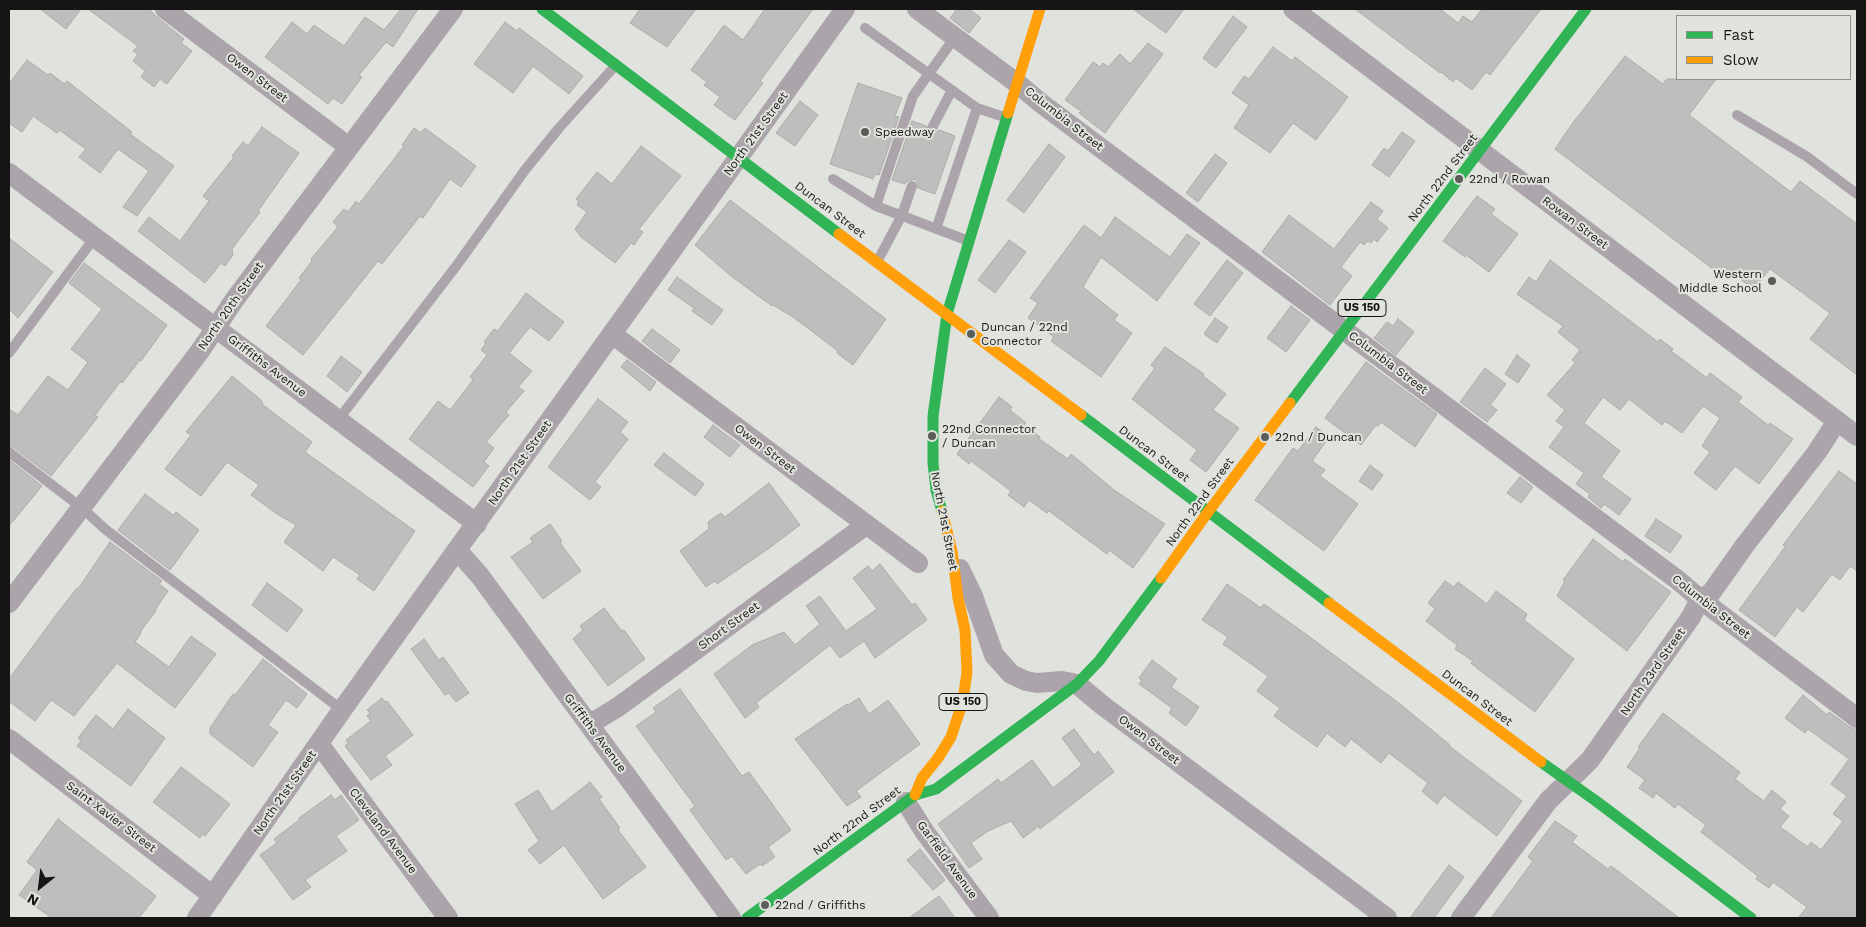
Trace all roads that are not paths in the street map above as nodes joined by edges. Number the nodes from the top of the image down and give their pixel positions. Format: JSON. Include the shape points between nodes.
{"nodes":[{"id":1,"x":165,"y":9,"type":"edge"},
{"id":2,"x":453,"y":9,"type":"edge"},
{"id":3,"x":542,"y":9,"type":"edge"},
{"id":4,"x":845,"y":9,"type":"edge"},
{"id":5,"x":917,"y":9,"type":"edge"},
{"id":6,"x":1040,"y":9,"type":"edge"},
{"id":7,"x":1293,"y":9,"type":"edge"},
{"id":8,"x":1586,"y":9,"type":"edge"},
{"id":9,"x":865,"y":28,"type":"dead end"},
{"id":10,"x":955,"y":37,"type":"junction"},
{"id":11,"x":616,"y":65,"type":"junction"},
{"id":12,"x":928,"y":74,"type":"junction"},
{"id":13,"x":1018,"y":84,"type":"junction"},
{"id":14,"x":952,"y":90,"type":"junction"},
{"id":15,"x":977,"y":108,"type":"junction"},
{"id":16,"x":1737,"y":116,"type":"dead end"},
{"id":17,"x":1008,"y":118,"type":"junction"},
{"id":18,"x":932,"y":128,"type":"dead end"},
{"id":19,"x":349,"y":147,"type":"junction"},
{"id":20,"x":1480,"y":151,"type":"junction"},
{"id":21,"x":738,"y":159,"type":"junction"},
{"id":22,"x":9,"y":172,"type":"edge"},
{"id":23,"x":833,"y":179,"type":"dead end"},
{"id":24,"x":912,"y":186,"type":"dead end"},
{"id":25,"x":1857,"y":194,"type":"edge"},
{"id":26,"x":876,"y":206,"type":"junction"},
{"id":27,"x":902,"y":215,"type":"junction"},
{"id":28,"x":936,"y":229,"type":"junction"},
{"id":29,"x":95,"y":237,"type":"junction"},
{"id":30,"x":970,"y":241,"type":"junction"},
{"id":31,"x":877,"y":262,"type":"junction"},
{"id":32,"x":947,"y":314,"type":"junction"},
{"id":33,"x":215,"y":327,"type":"junction"},
{"id":34,"x":1344,"y":330,"type":"junction"},
{"id":35,"x":612,"y":334,"type":"junction"},
{"id":36,"x":9,"y":353,"type":"edge"},
{"id":37,"x":338,"y":420,"type":"junction"},
{"id":38,"x":1837,"y":421,"type":"junction"},
{"id":39,"x":1857,"y":436,"type":"edge"},
{"id":40,"x":9,"y":452,"type":"edge"},
{"id":41,"x":82,"y":508,"type":"junction"},
{"id":42,"x":1208,"y":512,"type":"junction"},
{"id":43,"x":477,"y":524,"type":"junction"},
{"id":44,"x":866,"y":525,"type":"junction"},
{"id":45,"x":457,"y":550,"type":"junction"},
{"id":46,"x":952,"y":552,"type":"junction"},
{"id":47,"x":918,"y":563,"type":"dead end"},
{"id":48,"x":1700,"y":600,"type":"junction"},
{"id":49,"x":9,"y":603,"type":"edge"},
{"id":50,"x":1077,"y":684,"type":"junction"},
{"id":51,"x":342,"y":710,"type":"junction"},
{"id":52,"x":1857,"y":718,"type":"edge"},
{"id":53,"x":590,"y":724,"type":"junction"},
{"id":54,"x":9,"y":739,"type":"edge"},
{"id":55,"x":318,"y":744,"type":"junction"},
{"id":56,"x":1567,"y":781,"type":"junction"},
{"id":57,"x":911,"y":798,"type":"junction"},
{"id":58,"x":213,"y":896,"type":"junction"},
{"id":59,"x":197,"y":918,"type":"edge"},
{"id":60,"x":448,"y":918,"type":"edge"},
{"id":61,"x":731,"y":918,"type":"edge"},
{"id":62,"x":747,"y":918,"type":"edge"},
{"id":63,"x":989,"y":918,"type":"edge"},
{"id":64,"x":1387,"y":918,"type":"edge"},
{"id":65,"x":1461,"y":918,"type":"edge"},
{"id":66,"x":1751,"y":918,"type":"edge"}],
"edges":[{"from":1,"to":19,"type":"street","name":"Owen Street"},
{"from":2,"to":19,"type":"street","name":"North 20th Street"},
{"from":3,"to":11,"type":"main road","name":"Duncan Street"},
{"from":4,"to":21,"type":"street","name":"North 21st Street"},
{"from":5,"to":10,"type":"street","name":"Columbia Street"},
{"from":6,"to":13,"type":"main road","name":"North 21st Street","number":"US 150"},
{"from":7,"to":20,"type":"street","name":"Rowan Street"},
{"from":8,"to":20,"type":"main road","name":"North 22nd Street","number":"US 150"},
{"from":9,"to":12,"type":"lane"},
{"from":10,"to":12,"type":"lane"},
{"from":10,"to":13,"type":"street","name":"Columbia Street"},
{"from":11,"to":21,"type":"main road","name":"Duncan Street"},
{"from":11,"to":37,"type":"lane","via":[[525,170]]},
{"from":12,"to":14,"type":"lane"},
{"from":12,"to":26,"type":"lane","via":[[912,96]]},
{"from":13,"to":17,"type":"main road","name":"North 21st Street","number":"US 150"},
{"from":13,"to":34,"type":"street","name":"Columbia Street"},
{"from":14,"to":15,"type":"lane"},
{"from":14,"to":18,"type":"lane"},
{"from":15,"to":17,"type":"lane"},
{"from":15,"to":28,"type":"lane"},
{"from":16,"to":25,"type":"lane","via":[[1806,156]]},
{"from":17,"to":30,"type":"main road","name":"North 21st Street","number":"US 150"},
{"from":19,"to":33,"type":"street","name":"North 20th Street"},
{"from":20,"to":34,"type":"main road","name":"North 22nd Street","number":"US 150"},
{"from":20,"to":38,"type":"street","name":"Rowan Street"},
{"from":21,"to":31,"type":"main road","name":"Duncan Street"},
{"from":21,"to":35,"type":"street","name":"North 21st Street"},
{"from":22,"to":29,"type":"street","name":"Griffiths Avenue"},
{"from":23,"to":26,"type":"lane"},
{"from":24,"to":27,"type":"lane"},
{"from":26,"to":27,"type":"lane"},
{"from":27,"to":28,"type":"lane"},
{"from":27,"to":31,"type":"lane"},
{"from":28,"to":30,"type":"lane"},
{"from":29,"to":33,"type":"street","name":"Griffiths Avenue"},
{"from":29,"to":36,"type":"lane"},
{"from":30,"to":32,"type":"main road","name":"North 21st Street","number":"US 150"},
{"from":31,"to":32,"type":"main road","name":"Duncan Street"},
{"from":32,"to":42,"type":"main road","name":"Duncan Street"},
{"from":32,"to":46,"type":"main road","name":"North 21st Street","number":"US 150","via":[[932,436],[936,490]]},
{"from":33,"to":37,"type":"street","name":"Griffiths Avenue"},
{"from":33,"to":41,"type":"street","name":"North 20th Street"},
{"from":34,"to":42,"type":"main road","name":"North 22nd Street","number":"US 150"},
{"from":34,"to":48,"type":"street","name":"Columbia Street"},
{"from":35,"to":43,"type":"street","name":"North 21st Street"},
{"from":35,"to":44,"type":"street","name":"Owen Street"},
{"from":37,"to":43,"type":"street","name":"Griffiths Avenue"},
{"from":38,"to":39,"type":"street","name":"Rowan Street"},
{"from":38,"to":48,"type":"street","name":"North 23rd Street","via":[[1711,593]]},
{"from":40,"to":41,"type":"lane"},
{"from":41,"to":49,"type":"street","name":"North 20th Street"},
{"from":41,"to":51,"type":"lane"},
{"from":42,"to":50,"type":"main road","name":"North 22nd Street","number":"US 150","via":[[1099,661]]},
{"from":42,"to":56,"type":"main road","name":"Duncan Street"},
{"from":43,"to":45,"type":"street","name":"North 21st Street"},
{"from":44,"to":47,"type":"street","name":"Owen Street"},
{"from":44,"to":53,"type":"street","name":"Short Street","via":[[618,707]]},
{"from":45,"to":51,"type":"street","name":"North 21st Street"},
{"from":45,"to":53,"type":"street","name":"Griffiths Avenue"},
{"from":46,"to":50,"type":"street","via":[[973,596],[994,655],[1011,674],[1037,683],[1062,681]]},
{"from":46,"to":57,"type":"main road","name":"North 21st Street","number":"US 150","via":[[967,648],[963,701],[951,737]]},
{"from":48,"to":52,"type":"street","name":"Columbia Street"},
{"from":48,"to":56,"type":"street","name":"North 23rd Street","via":[[1590,760]]},
{"from":50,"to":57,"type":"main road","name":"North 22nd Street","number":"US 150","via":[[936,789]]},
{"from":50,"to":64,"type":"street","name":"Owen Street"},
{"from":51,"to":55,"type":"street","name":"North 21st Street"},
{"from":53,"to":61,"type":"street","name":"Griffiths Avenue"},
{"from":54,"to":58,"type":"street","name":"Saint Xavier Street"},
{"from":55,"to":58,"type":"street","name":"North 21st Street"},
{"from":55,"to":60,"type":"street","name":"Cleveland Avenue"},
{"from":56,"to":65,"type":"street","name":"North 23rd Street","via":[[1548,801]]},
{"from":56,"to":66,"type":"main road","name":"Duncan Street"},
{"from":57,"to":62,"type":"main road","name":"North 22nd Street","number":"US 150"},
{"from":57,"to":63,"type":"street","name":"Garfield Avenue","via":[[924,831]]},
{"from":58,"to":59,"type":"street","name":"North 21st Street"}]}
